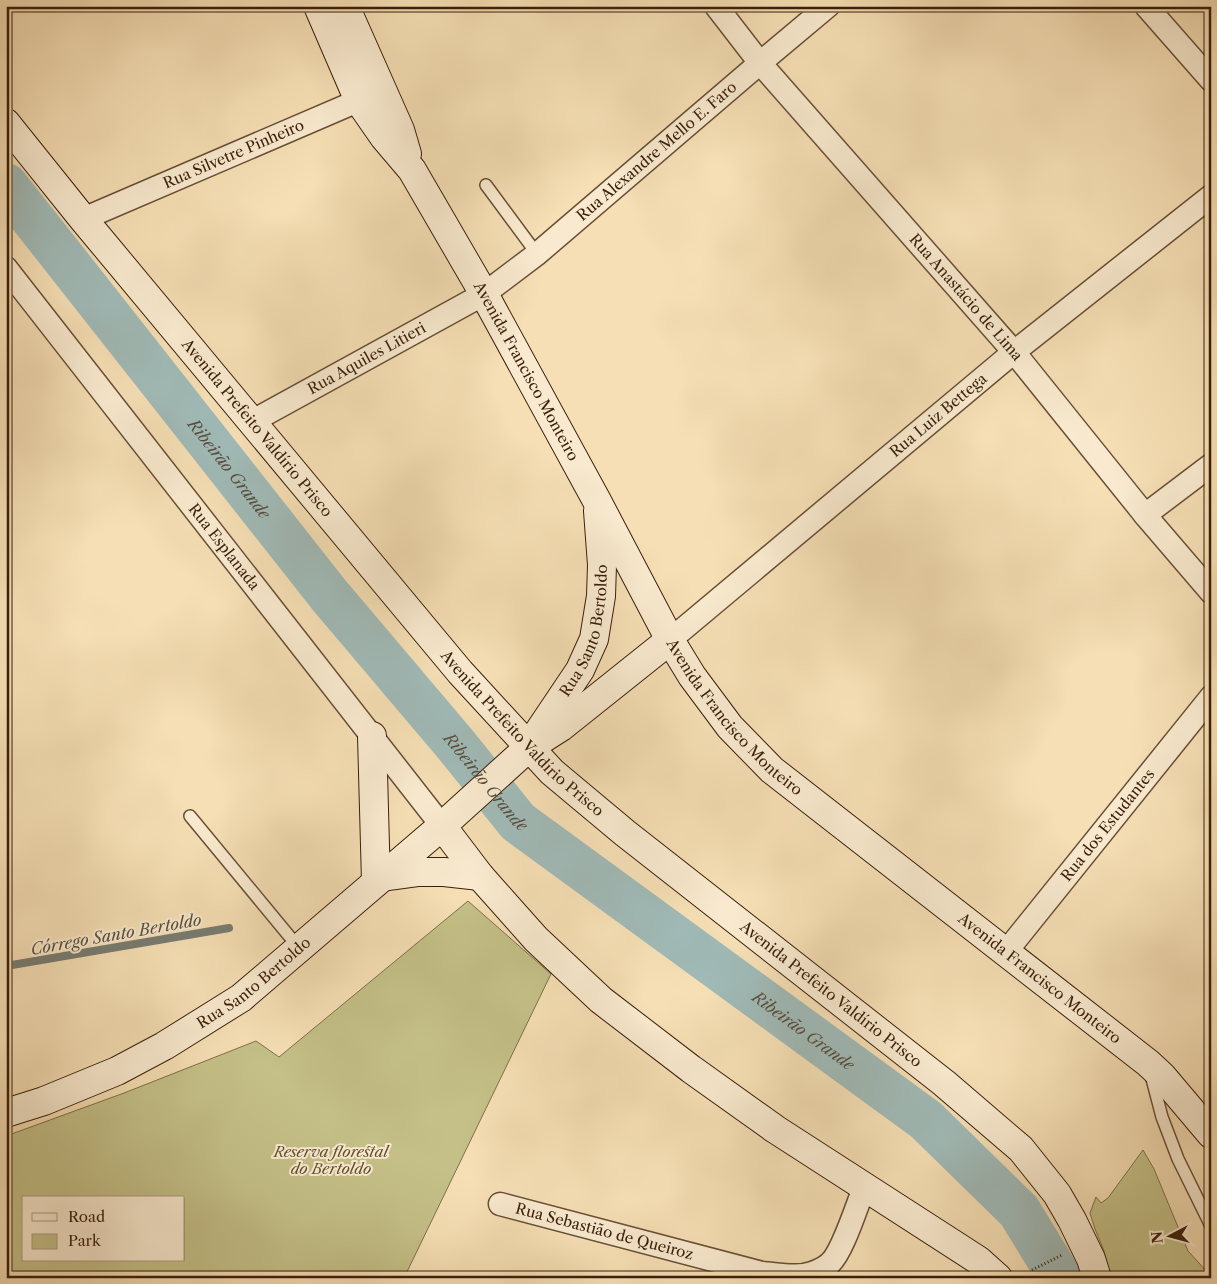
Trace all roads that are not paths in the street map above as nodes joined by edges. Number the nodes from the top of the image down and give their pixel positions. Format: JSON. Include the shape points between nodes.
{"nodes":[{"id":1,"x":318,"y":6,"type":"edge"},
{"id":2,"x":345,"y":6,"type":"edge"},
{"id":3,"x":716,"y":6,"type":"edge"},
{"id":4,"x":828,"y":6,"type":"edge"},
{"id":5,"x":1146,"y":6,"type":"edge"},
{"id":6,"x":760,"y":63,"type":"junction"},
{"id":7,"x":1211,"y":80,"type":"edge"},
{"id":8,"x":371,"y":95,"type":"junction"},
{"id":9,"x":6,"y":123,"type":"edge"},
{"id":10,"x":486,"y":185,"type":"dead end"},
{"id":11,"x":1211,"y":196,"type":"edge"},
{"id":12,"x":83,"y":219,"type":"junction"},
{"id":13,"x":537,"y":254,"type":"junction"},
{"id":14,"x":6,"y":268,"type":"edge"},
{"id":15,"x":484,"y":294,"type":"junction"},
{"id":16,"x":1014,"y":352,"type":"junction"},
{"id":17,"x":251,"y":422,"type":"junction"},
{"id":18,"x":1211,"y":465,"type":"edge"},
{"id":19,"x":597,"y":501,"type":"junction"},
{"id":20,"x":1144,"y":516,"type":"junction"},
{"id":21,"x":1211,"y":592,"type":"edge"},
{"id":22,"x":670,"y":640,"type":"junction"},
{"id":23,"x":1206,"y":712,"type":"edge"},
{"id":24,"x":372,"y":736,"type":"junction"},
{"id":25,"x":528,"y":748,"type":"junction"},
{"id":26,"x":190,"y":816,"type":"dead end"},
{"id":27,"x":442,"y":826,"type":"junction"},
{"id":28,"x":480,"y":876,"type":"junction"},
{"id":29,"x":379,"y":879,"type":"junction"},
{"id":30,"x":299,"y":948,"type":"junction"},
{"id":31,"x":1005,"y":953,"type":"junction"},
{"id":32,"x":1148,"y":1063,"type":"junction"},
{"id":33,"x":6,"y":1113,"type":"edge"},
{"id":34,"x":1211,"y":1134,"type":"edge"},
{"id":35,"x":864,"y":1188,"type":"junction"},
{"id":36,"x":500,"y":1204,"type":"dead end"},
{"id":37,"x":1211,"y":1226,"type":"edge"},
{"id":38,"x":998,"y":1278,"type":"edge"},
{"id":39,"x":1097,"y":1278,"type":"edge"}],
"edges":[{"from":1,"to":8,"type":"main road","name":"Avenida Francisco Monteiro"},
{"from":2,"to":8,"type":"main road","name":"Avenida Francisco Monteiro"},
{"from":3,"to":6,"type":"street","name":"Rua Anastácio de Lima"},
{"from":4,"to":6,"type":"street","name":"Rua Alexandre Mello E. Faro"},
{"from":5,"to":7,"type":"street"},
{"from":6,"to":13,"type":"street","name":"Rua Alexandre Mello E. Faro"},
{"from":6,"to":16,"type":"street","name":"Rua Anastácio de Lima"},
{"from":8,"to":12,"type":"street","name":"Rua Silvetre Pinheiro"},
{"from":8,"to":15,"type":"main road","name":"Avenida Francisco Monteiro","via":[[384,137],[412,170]]},
{"from":9,"to":12,"type":"main road","name":"Avenida Prefeito Valdírio Prisco"},
{"from":10,"to":13,"type":"lane"},
{"from":11,"to":16,"type":"street","name":"Rua Luiz Bettega"},
{"from":12,"to":17,"type":"main road","name":"Avenida Prefeito Valdírio Prisco"},
{"from":13,"to":15,"type":"street","name":"Rua Alexandre Mello E. Faro"},
{"from":14,"to":24,"type":"street","name":"Rua Esplanada"},
{"from":15,"to":17,"type":"street","name":"Rua Aquiles Litieri"},
{"from":15,"to":19,"type":"main road","name":"Avenida Francisco Monteiro"},
{"from":16,"to":20,"type":"street","name":"Rua Anastácio de Lima"},
{"from":16,"to":22,"type":"street","name":"Rua Luiz Bettega"},
{"from":17,"to":25,"type":"main road","name":"Avenida Prefeito Valdírio Prisco","via":[[460,672]]},
{"from":18,"to":20,"type":"street"},
{"from":19,"to":22,"type":"main road","name":"Avenida Francisco Monteiro"},
{"from":19,"to":25,"type":"main road","name":"Rua Santo Bertoldo","via":[[602,565],[594,639],[580,670]]},
{"from":20,"to":21,"type":"street","name":"Rua Anastácio de Lima"},
{"from":22,"to":25,"type":"main road","name":"Rua Santo Bertoldo","via":[[561,727]]},
{"from":22,"to":31,"type":"main road","name":"Avenida Francisco Monteiro","via":[[730,727],[772,770]]},
{"from":23,"to":31,"type":"street","name":"Rua dos Estudantes"},
{"from":24,"to":27,"type":"street","name":"Rua Esplanada"},
{"from":24,"to":29,"type":"main road"},
{"from":25,"to":27,"type":"main road","name":"Rua Santo Bertoldo"},
{"from":25,"to":39,"type":"main road","name":"Avenida Prefeito Valdírio Prisco","via":[[574,792],[944,1083],[1021,1149],[1057,1194],[1091,1259]]},
{"from":26,"to":30,"type":"lane"},
{"from":27,"to":28,"type":"main road"},
{"from":27,"to":29,"type":"main road","name":"Rua Santo Bertoldo"},
{"from":28,"to":29,"type":"main road","via":[[419,872]]},
{"from":28,"to":35,"type":"main road","via":[[536,939],[601,1000],[690,1069]]},
{"from":29,"to":30,"type":"main road","name":"Rua Santo Bertoldo"},
{"from":30,"to":33,"type":"main road","name":"Rua Santo Bertoldo","via":[[241,998],[164,1046],[117,1071]]},
{"from":31,"to":32,"type":"main road","name":"Avenida Francisco Monteiro"},
{"from":32,"to":34,"type":"main road","name":"Avenida Francisco Monteiro"},
{"from":32,"to":37,"type":"lane","via":[[1162,1117],[1178,1159]]},
{"from":35,"to":36,"type":"street","name":"Rua Sebastião de Queiroz","via":[[830,1264],[805,1275],[788,1276],[762,1273]]},
{"from":35,"to":38,"type":"main road","via":[[978,1260]]}]}
